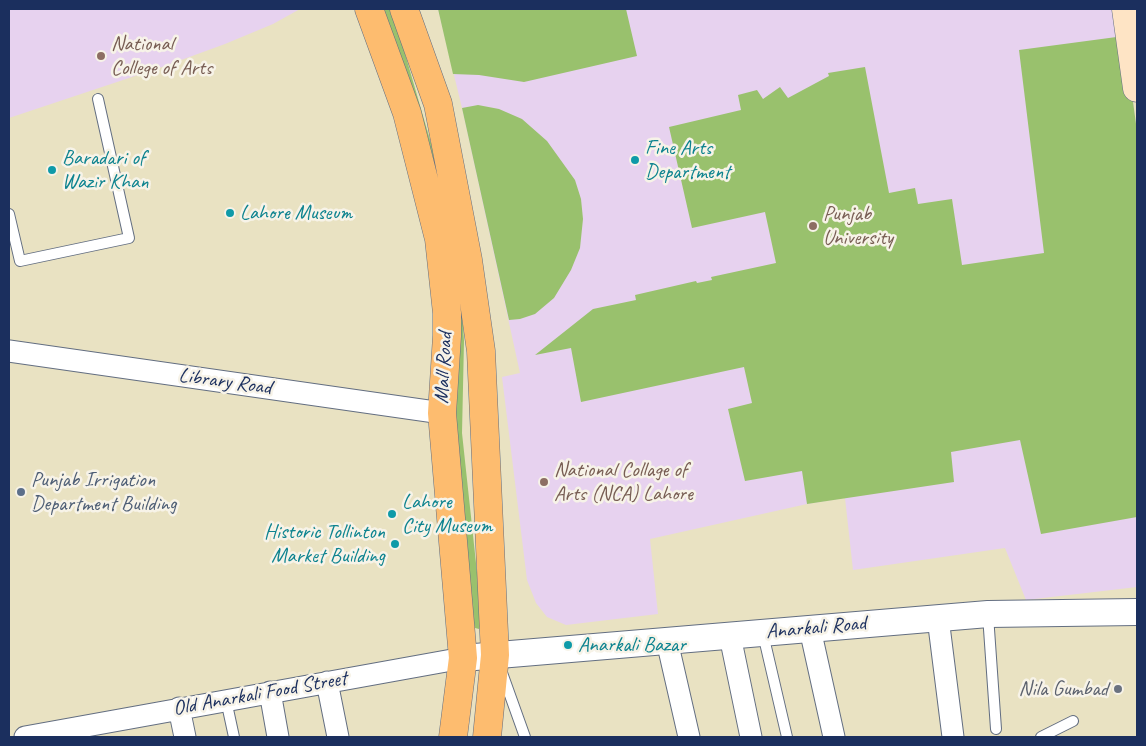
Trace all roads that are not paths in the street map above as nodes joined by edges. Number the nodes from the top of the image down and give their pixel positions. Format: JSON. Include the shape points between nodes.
{"nodes":[{"id":1,"x":369,"y":9,"type":"edge"},
{"id":2,"x":404,"y":9,"type":"edge"},
{"id":3,"x":1126,"y":9,"type":"edge"},
{"id":4,"x":1137,"y":88,"type":"edge"},
{"id":5,"x":98,"y":99,"type":"dead end"},
{"id":6,"x":9,"y":214,"type":"edge"},
{"id":7,"x":9,"y":351,"type":"edge"},
{"id":8,"x":442,"y":414,"type":"junction"},
{"id":9,"x":1137,"y":612,"type":"edge"},
{"id":10,"x":988,"y":614,"type":"junction"},
{"id":11,"x":938,"y":618,"type":"junction"},
{"id":12,"x":810,"y":629,"type":"junction"},
{"id":13,"x":763,"y":633,"type":"junction"},
{"id":14,"x":730,"y":636,"type":"junction"},
{"id":15,"x":668,"y":641,"type":"junction"},
{"id":16,"x":495,"y":655,"type":"junction"},
{"id":17,"x":464,"y":658,"type":"junction"},
{"id":18,"x":327,"y":682,"type":"junction"},
{"id":19,"x":270,"y":692,"type":"junction"},
{"id":20,"x":226,"y":700,"type":"junction"},
{"id":21,"x":179,"y":708,"type":"junction"},
{"id":22,"x":1073,"y":721,"type":"dead end"},
{"id":23,"x":996,"y":728,"type":"dead end"},
{"id":24,"x":97,"y":730,"type":"edge"},
{"id":25,"x":51,"y":734,"type":"edge"},
{"id":26,"x":24,"y":737,"type":"edge"},
{"id":27,"x":185,"y":737,"type":"edge"},
{"id":28,"x":234,"y":737,"type":"edge"},
{"id":29,"x":278,"y":737,"type":"edge"},
{"id":30,"x":338,"y":737,"type":"edge"},
{"id":31,"x":453,"y":737,"type":"edge"},
{"id":32,"x":487,"y":737,"type":"edge"},
{"id":33,"x":525,"y":737,"type":"edge"},
{"id":34,"x":689,"y":737,"type":"edge"},
{"id":35,"x":751,"y":737,"type":"edge"},
{"id":36,"x":787,"y":737,"type":"edge"},
{"id":37,"x":834,"y":737,"type":"edge"},
{"id":38,"x":954,"y":737,"type":"edge"},
{"id":39,"x":1041,"y":737,"type":"edge"}],
"edges":[{"from":1,"to":8,"type":"main road","name":"Mall Road","via":[[407,113],[439,239],[447,313]]},
{"from":2,"to":16,"type":"main road","name":"Mall Road","via":[[438,104],[477,317]]},
{"from":3,"to":4,"type":"main road"},
{"from":5,"to":6,"type":"lane","via":[[129,238],[20,261]]},
{"from":7,"to":8,"type":"street","name":"Library Road"},
{"from":8,"to":17,"type":"main road","name":"Mall Road"},
{"from":9,"to":10,"type":"street","name":"Anarkali Road"},
{"from":10,"to":11,"type":"street","name":"Anarkali Road"},
{"from":10,"to":23,"type":"lane"},
{"from":11,"to":12,"type":"street","name":"Anarkali Road"},
{"from":11,"to":38,"type":"street"},
{"from":12,"to":13,"type":"street","name":"Anarkali Road"},
{"from":12,"to":37,"type":"street"},
{"from":13,"to":14,"type":"street","name":"Anarkali Road"},
{"from":13,"to":36,"type":"lane"},
{"from":14,"to":15,"type":"street","name":"Anarkali Road"},
{"from":14,"to":35,"type":"street"},
{"from":15,"to":16,"type":"street","name":"Anarkali Road"},
{"from":15,"to":34,"type":"street"},
{"from":16,"to":17,"type":"street","name":"Old Anarkali Food Street"},
{"from":16,"to":32,"type":"main road","name":"Mall Road"},
{"from":16,"to":33,"type":"lane"},
{"from":17,"to":18,"type":"street","name":"Old Anarkali Food Street"},
{"from":17,"to":31,"type":"main road","name":"Mall Road"},
{"from":18,"to":19,"type":"street","name":"Old Anarkali Food Street"},
{"from":18,"to":30,"type":"street"},
{"from":19,"to":20,"type":"street","name":"Old Anarkali Food Street"},
{"from":19,"to":29,"type":"street"},
{"from":20,"to":21,"type":"street","name":"Old Anarkali Food Street"},
{"from":20,"to":28,"type":"lane"},
{"from":21,"to":24,"type":"street","name":"Old Anarkali Food Street"},
{"from":21,"to":27,"type":"street"},
{"from":22,"to":39,"type":"lane"},
{"from":24,"to":25,"type":"street","name":"Old Anarkali Food Street"},
{"from":25,"to":26,"type":"street","name":"Old Anarkali Food Street"}]}
